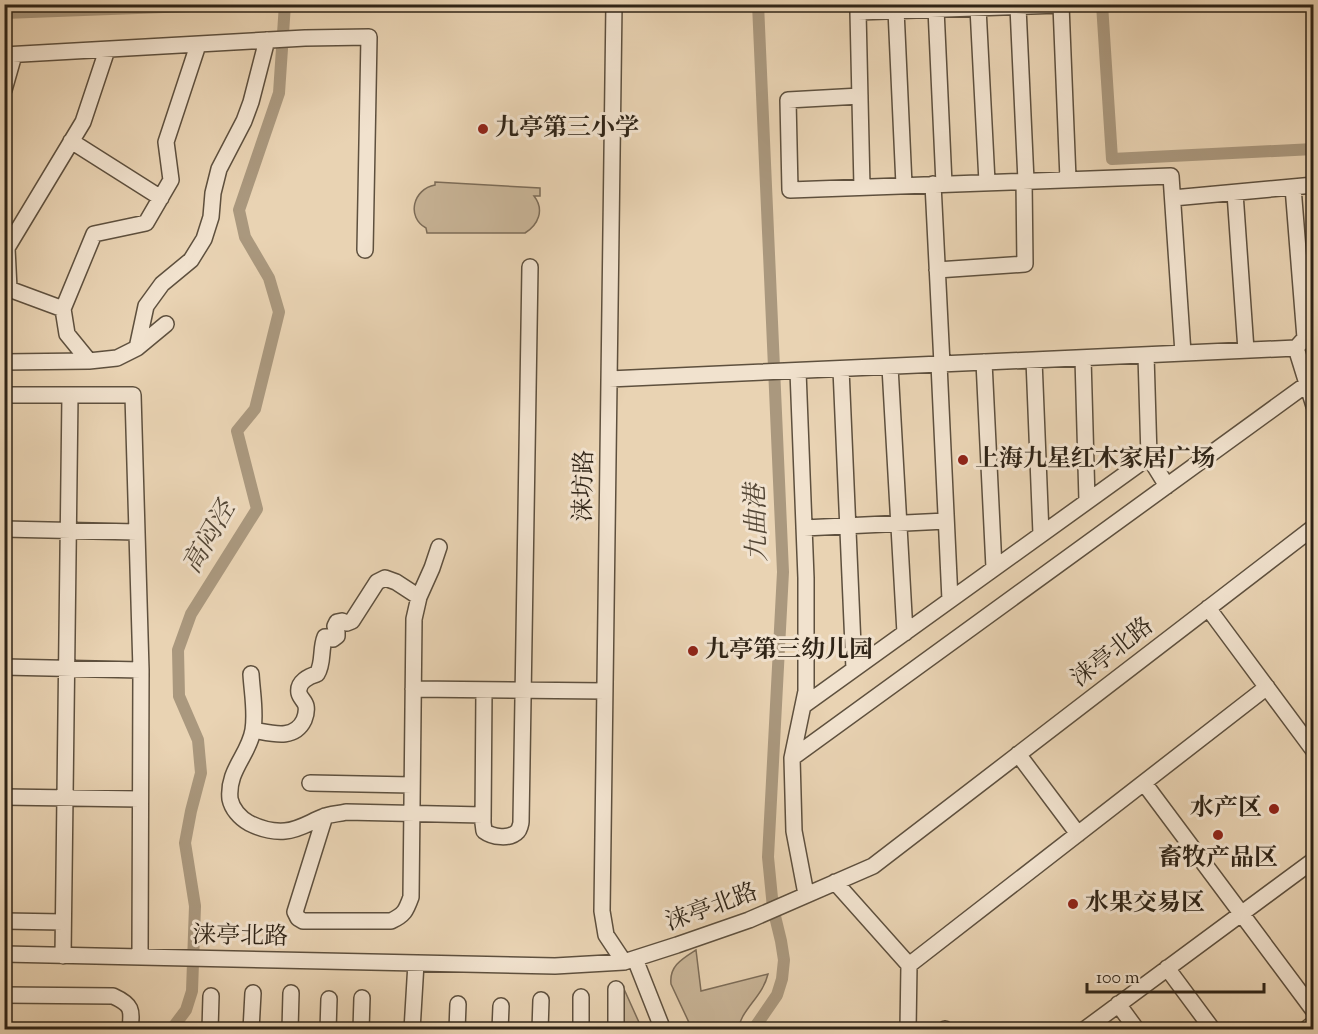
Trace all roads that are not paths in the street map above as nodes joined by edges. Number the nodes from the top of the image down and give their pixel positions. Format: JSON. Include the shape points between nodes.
{"nodes":[{"id":1,"x":1018,"y":7,"type":"junction"},
{"id":2,"x":978,"y":8,"type":"junction"},
{"id":3,"x":936,"y":9,"type":"junction"},
{"id":4,"x":896,"y":10,"type":"junction"},
{"id":5,"x":614,"y":12,"type":"edge"},
{"id":6,"x":264,"y":41,"type":"junction"},
{"id":7,"x":198,"y":45,"type":"junction"},
{"id":8,"x":107,"y":50,"type":"junction"},
{"id":9,"x":9,"y":55,"type":"edge"},
{"id":10,"x":4,"y":90,"type":"edge"},
{"id":11,"x":860,"y":96,"type":"junction"},
{"id":12,"x":71,"y":141,"type":"junction"},
{"id":13,"x":1068,"y":179,"type":"junction"},
{"id":14,"x":1025,"y":181,"type":"junction"},
{"id":15,"x":987,"y":182,"type":"junction"},
{"id":16,"x":938,"y":184,"type":"junction"},
{"id":17,"x":1314,"y":185,"type":"edge"},
{"id":18,"x":904,"y":186,"type":"junction"},
{"id":19,"x":862,"y":187,"type":"junction"},
{"id":20,"x":1293,"y":187,"type":"junction"},
{"id":21,"x":1234,"y":193,"type":"junction"},
{"id":22,"x":161,"y":198,"type":"junction"},
{"id":23,"x":1173,"y":198,"type":"junction"},
{"id":24,"x":365,"y":250,"type":"dead end"},
{"id":25,"x":530,"y":267,"type":"dead end"},
{"id":26,"x":937,"y":270,"type":"junction"},
{"id":27,"x":63,"y":309,"type":"junction"},
{"id":28,"x":166,"y":324,"type":"dead end"},
{"id":29,"x":1305,"y":341,"type":"edge"},
{"id":30,"x":137,"y":348,"type":"junction"},
{"id":31,"x":1246,"y":350,"type":"junction"},
{"id":32,"x":1183,"y":353,"type":"junction"},
{"id":33,"x":1146,"y":355,"type":"junction"},
{"id":34,"x":1083,"y":358,"type":"junction"},
{"id":35,"x":1034,"y":360,"type":"junction"},
{"id":36,"x":89,"y":361,"type":"junction"},
{"id":37,"x":4,"y":362,"type":"edge"},
{"id":38,"x":984,"y":362,"type":"junction"},
{"id":39,"x":940,"y":364,"type":"junction"},
{"id":40,"x":890,"y":367,"type":"junction"},
{"id":41,"x":841,"y":369,"type":"junction"},
{"id":42,"x":795,"y":371,"type":"junction"},
{"id":43,"x":609,"y":379,"type":"junction"},
{"id":44,"x":1307,"y":384,"type":"junction"},
{"id":45,"x":4,"y":395,"type":"edge"},
{"id":46,"x":70,"y":395,"type":"junction"},
{"id":47,"x":1314,"y":406,"type":"edge"},
{"id":48,"x":1149,"y":457,"type":"junction"},
{"id":49,"x":1167,"y":486,"type":"junction"},
{"id":50,"x":1087,"y":501,"type":"junction"},
{"id":51,"x":946,"y":521,"type":"junction"},
{"id":52,"x":898,"y":523,"type":"junction"},
{"id":53,"x":848,"y":526,"type":"junction"},
{"id":54,"x":1314,"y":527,"type":"edge"},
{"id":55,"x":804,"y":528,"type":"junction"},
{"id":56,"x":4,"y":529,"type":"edge"},
{"id":57,"x":68,"y":531,"type":"junction"},
{"id":58,"x":137,"y":532,"type":"junction"},
{"id":59,"x":1041,"y":534,"type":"junction"},
{"id":60,"x":439,"y":547,"type":"dead end"},
{"id":61,"x":994,"y":568,"type":"junction"},
{"id":62,"x":419,"y":597,"type":"junction"},
{"id":63,"x":950,"y":600,"type":"junction"},
{"id":64,"x":1208,"y":608,"type":"junction"},
{"id":65,"x":905,"y":633,"type":"junction"},
{"id":66,"x":4,"y":667,"type":"edge"},
{"id":67,"x":67,"y":668,"type":"junction"},
{"id":68,"x":854,"y":669,"type":"junction"},
{"id":69,"x":141,"y":670,"type":"junction"},
{"id":70,"x":251,"y":674,"type":"dead end"},
{"id":71,"x":1267,"y":687,"type":"junction"},
{"id":72,"x":413,"y":689,"type":"junction"},
{"id":73,"x":484,"y":690,"type":"junction"},
{"id":74,"x":524,"y":690,"type":"junction"},
{"id":75,"x":605,"y":691,"type":"junction"},
{"id":76,"x":803,"y":706,"type":"junction"},
{"id":77,"x":253,"y":730,"type":"junction"},
{"id":78,"x":1314,"y":751,"type":"edge"},
{"id":79,"x":1018,"y":754,"type":"junction"},
{"id":80,"x":792,"y":758,"type":"junction"},
{"id":81,"x":310,"y":783,"type":"dead end"},
{"id":82,"x":1144,"y":783,"type":"junction"},
{"id":83,"x":412,"y":785,"type":"junction"},
{"id":84,"x":4,"y":797,"type":"edge"},
{"id":85,"x":65,"y":798,"type":"junction"},
{"id":86,"x":140,"y":799,"type":"junction"},
{"id":87,"x":412,"y":814,"type":"junction"},
{"id":88,"x":483,"y":815,"type":"junction"},
{"id":89,"x":325,"y":816,"type":"junction"},
{"id":90,"x":1078,"y":834,"type":"junction"},
{"id":91,"x":1314,"y":860,"type":"edge"},
{"id":92,"x":835,"y":882,"type":"junction"},
{"id":93,"x":799,"y":897,"type":"junction"},
{"id":94,"x":1241,"y":914,"type":"junction"},
{"id":95,"x":4,"y":921,"type":"edge"},
{"id":96,"x":63,"y":922,"type":"junction"},
{"id":97,"x":4,"y":954,"type":"edge"},
{"id":98,"x":63,"y":956,"type":"junction"},
{"id":99,"x":140,"y":957,"type":"junction"},
{"id":100,"x":629,"y":960,"type":"junction"},
{"id":101,"x":416,"y":963,"type":"junction"},
{"id":102,"x":909,"y":965,"type":"junction"},
{"id":103,"x":1167,"y":968,"type":"junction"},
{"id":104,"x":616,"y":988,"type":"dead end"},
{"id":105,"x":253,"y":993,"type":"dead end"},
{"id":106,"x":291,"y":993,"type":"dead end"},
{"id":107,"x":4,"y":995,"type":"edge"},
{"id":108,"x":211,"y":996,"type":"dead end"},
{"id":109,"x":582,"y":997,"type":"dead end"},
{"id":110,"x":362,"y":998,"type":"dead end"},
{"id":111,"x":329,"y":999,"type":"dead end"},
{"id":112,"x":541,"y":1000,"type":"dead end"},
{"id":113,"x":458,"y":1004,"type":"dead end"},
{"id":114,"x":1118,"y":1004,"type":"junction"},
{"id":115,"x":501,"y":1006,"type":"dead end"},
{"id":116,"x":1314,"y":1011,"type":"edge"},
{"id":117,"x":1314,"y":1023,"type":"edge"},
{"id":118,"x":130,"y":1029,"type":"edge"},
{"id":119,"x":210,"y":1029,"type":"edge"},
{"id":120,"x":251,"y":1029,"type":"edge"},
{"id":121,"x":290,"y":1029,"type":"edge"},
{"id":122,"x":328,"y":1029,"type":"edge"},
{"id":123,"x":361,"y":1029,"type":"edge"},
{"id":124,"x":412,"y":1029,"type":"edge"},
{"id":125,"x":457,"y":1029,"type":"edge"},
{"id":126,"x":500,"y":1029,"type":"edge"},
{"id":127,"x":540,"y":1029,"type":"edge"},
{"id":128,"x":581,"y":1029,"type":"edge"},
{"id":129,"x":616,"y":1029,"type":"edge"},
{"id":130,"x":663,"y":1029,"type":"edge"},
{"id":131,"x":908,"y":1029,"type":"edge"},
{"id":132,"x":1084,"y":1029,"type":"edge"},
{"id":133,"x":1137,"y":1029,"type":"edge"},
{"id":134,"x":1212,"y":1029,"type":"edge"},
{"id":135,"x":1305,"y":1029,"type":"edge"}],
"edges":[{"from":1,"to":2,"type":"street"},
{"from":1,"to":13,"type":"street","via":[[1061,5]]},
{"from":1,"to":14,"type":"street"},
{"from":2,"to":3,"type":"street"},
{"from":2,"to":15,"type":"street"},
{"from":3,"to":4,"type":"street"},
{"from":3,"to":16,"type":"street"},
{"from":4,"to":11,"type":"street","via":[[858,12]]},
{"from":4,"to":18,"type":"street"},
{"from":5,"to":43,"type":"street","name":"涞坊路"},
{"from":6,"to":7,"type":"street"},
{"from":6,"to":24,"type":"street","via":[[369,37]]},
{"from":6,"to":30,"type":"street","via":[[251,102],[219,169],[204,239],[191,260],[162,285],[146,306]]},
{"from":7,"to":8,"type":"street"},
{"from":7,"to":22,"type":"street","via":[[166,142],[171,180]]},
{"from":8,"to":9,"type":"street"},
{"from":8,"to":12,"type":"street","via":[[83,122]]},
{"from":9,"to":10,"type":"street"},
{"from":11,"to":19,"type":"street"},
{"from":11,"to":19,"type":"street","via":[[788,100],[790,190]]},
{"from":12,"to":22,"type":"street"},
{"from":12,"to":27,"type":"street","via":[[7,248],[9,289]]},
{"from":13,"to":14,"type":"street"},
{"from":13,"to":23,"type":"street","via":[[1172,176]]},
{"from":14,"to":15,"type":"street"},
{"from":14,"to":26,"type":"street","via":[[1025,264]]},
{"from":15,"to":16,"type":"street"},
{"from":16,"to":18,"type":"street"},
{"from":16,"to":26,"type":"street"},
{"from":17,"to":20,"type":"street"},
{"from":18,"to":19,"type":"street"},
{"from":20,"to":21,"type":"street"},
{"from":20,"to":29,"type":"street"},
{"from":21,"to":23,"type":"street"},
{"from":21,"to":31,"type":"street"},
{"from":22,"to":27,"type":"street","via":[[146,223],[94,234]]},
{"from":23,"to":32,"type":"street"},
{"from":25,"to":74,"type":"street"},
{"from":26,"to":39,"type":"street"},
{"from":27,"to":36,"type":"street","via":[[67,334]]},
{"from":28,"to":30,"type":"street"},
{"from":29,"to":31,"type":"street"},
{"from":29,"to":44,"type":"street"},
{"from":30,"to":36,"type":"street","via":[[117,357]]},
{"from":31,"to":32,"type":"street"},
{"from":32,"to":33,"type":"street"},
{"from":33,"to":34,"type":"street"},
{"from":33,"to":48,"type":"street"},
{"from":34,"to":35,"type":"street"},
{"from":34,"to":50,"type":"street"},
{"from":35,"to":38,"type":"street"},
{"from":35,"to":59,"type":"street"},
{"from":36,"to":37,"type":"street"},
{"from":38,"to":39,"type":"street"},
{"from":38,"to":61,"type":"street"},
{"from":39,"to":40,"type":"street"},
{"from":39,"to":51,"type":"street"},
{"from":40,"to":41,"type":"street"},
{"from":40,"to":52,"type":"street"},
{"from":41,"to":42,"type":"street"},
{"from":41,"to":53,"type":"street"},
{"from":42,"to":43,"type":"street"},
{"from":42,"to":55,"type":"street"},
{"from":43,"to":75,"type":"street","name":"涞坊路"},
{"from":44,"to":47,"type":"street"},
{"from":44,"to":49,"type":"street"},
{"from":45,"to":46,"type":"street"},
{"from":46,"to":57,"type":"street"},
{"from":46,"to":58,"type":"street","via":[[133,395]]},
{"from":48,"to":49,"type":"street"},
{"from":48,"to":50,"type":"street"},
{"from":49,"to":80,"type":"street"},
{"from":50,"to":59,"type":"street"},
{"from":51,"to":52,"type":"street"},
{"from":51,"to":63,"type":"street"},
{"from":52,"to":53,"type":"street"},
{"from":52,"to":65,"type":"street"},
{"from":53,"to":55,"type":"street"},
{"from":53,"to":68,"type":"street"},
{"from":54,"to":64,"type":"street","name":"涞亭北路"},
{"from":55,"to":76,"type":"street"},
{"from":56,"to":57,"type":"street"},
{"from":57,"to":58,"type":"street"},
{"from":57,"to":67,"type":"street"},
{"from":58,"to":69,"type":"street"},
{"from":59,"to":61,"type":"street"},
{"from":60,"to":62,"type":"street"},
{"from":61,"to":63,"type":"street"},
{"from":62,"to":72,"type":"street","via":[[414,619]]},
{"from":62,"to":77,"type":"street","via":[[385,578],[377,582],[352,621],[337,622],[337,636],[325,637],[321,668],[300,687],[307,707],[302,724],[294,732],[283,734]]},
{"from":63,"to":65,"type":"street"},
{"from":64,"to":71,"type":"street"},
{"from":64,"to":79,"type":"street","name":"涞亭北路"},
{"from":65,"to":68,"type":"street"},
{"from":66,"to":67,"type":"street"},
{"from":67,"to":69,"type":"street"},
{"from":67,"to":85,"type":"street"},
{"from":68,"to":76,"type":"street"},
{"from":69,"to":86,"type":"street"},
{"from":70,"to":77,"type":"street"},
{"from":71,"to":78,"type":"street"},
{"from":71,"to":82,"type":"street"},
{"from":72,"to":73,"type":"street"},
{"from":72,"to":83,"type":"street"},
{"from":73,"to":74,"type":"street"},
{"from":73,"to":88,"type":"street"},
{"from":74,"to":75,"type":"street"},
{"from":74,"to":88,"type":"street","via":[[519,831],[512,836],[491,836],[484,831]]},
{"from":75,"to":100,"type":"street","name":"涞坊路","via":[[602,911],[606,935]]},
{"from":76,"to":80,"type":"street"},
{"from":77,"to":89,"type":"street","via":[[229,788],[231,806],[243,820],[281,832]]},
{"from":79,"to":90,"type":"street"},
{"from":79,"to":92,"type":"street","name":"涞亭北路","via":[[873,866]]},
{"from":80,"to":93,"type":"street"},
{"from":81,"to":83,"type":"street"},
{"from":82,"to":90,"type":"street"},
{"from":82,"to":94,"type":"street"},
{"from":83,"to":87,"type":"street"},
{"from":84,"to":85,"type":"street"},
{"from":85,"to":86,"type":"street"},
{"from":85,"to":96,"type":"street"},
{"from":86,"to":99,"type":"street"},
{"from":87,"to":88,"type":"street"},
{"from":87,"to":89,"type":"street"},
{"from":87,"to":89,"type":"street","via":[[411,897],[400,917],[391,921],[303,921],[295,912]]},
{"from":90,"to":102,"type":"street"},
{"from":91,"to":94,"type":"street"},
{"from":92,"to":93,"type":"street","name":"涞亭北路"},
{"from":92,"to":102,"type":"street"},
{"from":93,"to":100,"type":"street","name":"涞亭北路","via":[[698,939]]},
{"from":94,"to":103,"type":"street"},
{"from":94,"to":116,"type":"street"},
{"from":95,"to":96,"type":"street"},
{"from":96,"to":98,"type":"street"},
{"from":97,"to":98,"type":"street","name":"涞亭北路"},
{"from":98,"to":99,"type":"street","name":"涞亭北路"},
{"from":99,"to":101,"type":"street","name":"涞亭北路"},
{"from":100,"to":101,"type":"street","name":"涞亭北路","via":[[555,966]]},
{"from":100,"to":130,"type":"street","name":"涞坊路"},
{"from":101,"to":124,"type":"street"},
{"from":102,"to":131,"type":"street"},
{"from":103,"to":114,"type":"street"},
{"from":103,"to":134,"type":"street"},
{"from":104,"to":129,"type":"street"},
{"from":105,"to":120,"type":"street"},
{"from":106,"to":121,"type":"street"},
{"from":107,"to":118,"type":"street","via":[[113,996],[126,1002],[132,1012]]},
{"from":108,"to":119,"type":"street"},
{"from":109,"to":128,"type":"street"},
{"from":110,"to":123,"type":"street"},
{"from":111,"to":122,"type":"street"},
{"from":112,"to":127,"type":"street"},
{"from":113,"to":125,"type":"street"},
{"from":114,"to":132,"type":"street"},
{"from":114,"to":133,"type":"street"},
{"from":115,"to":126,"type":"street"},
{"from":117,"to":135,"type":"street"}]}
